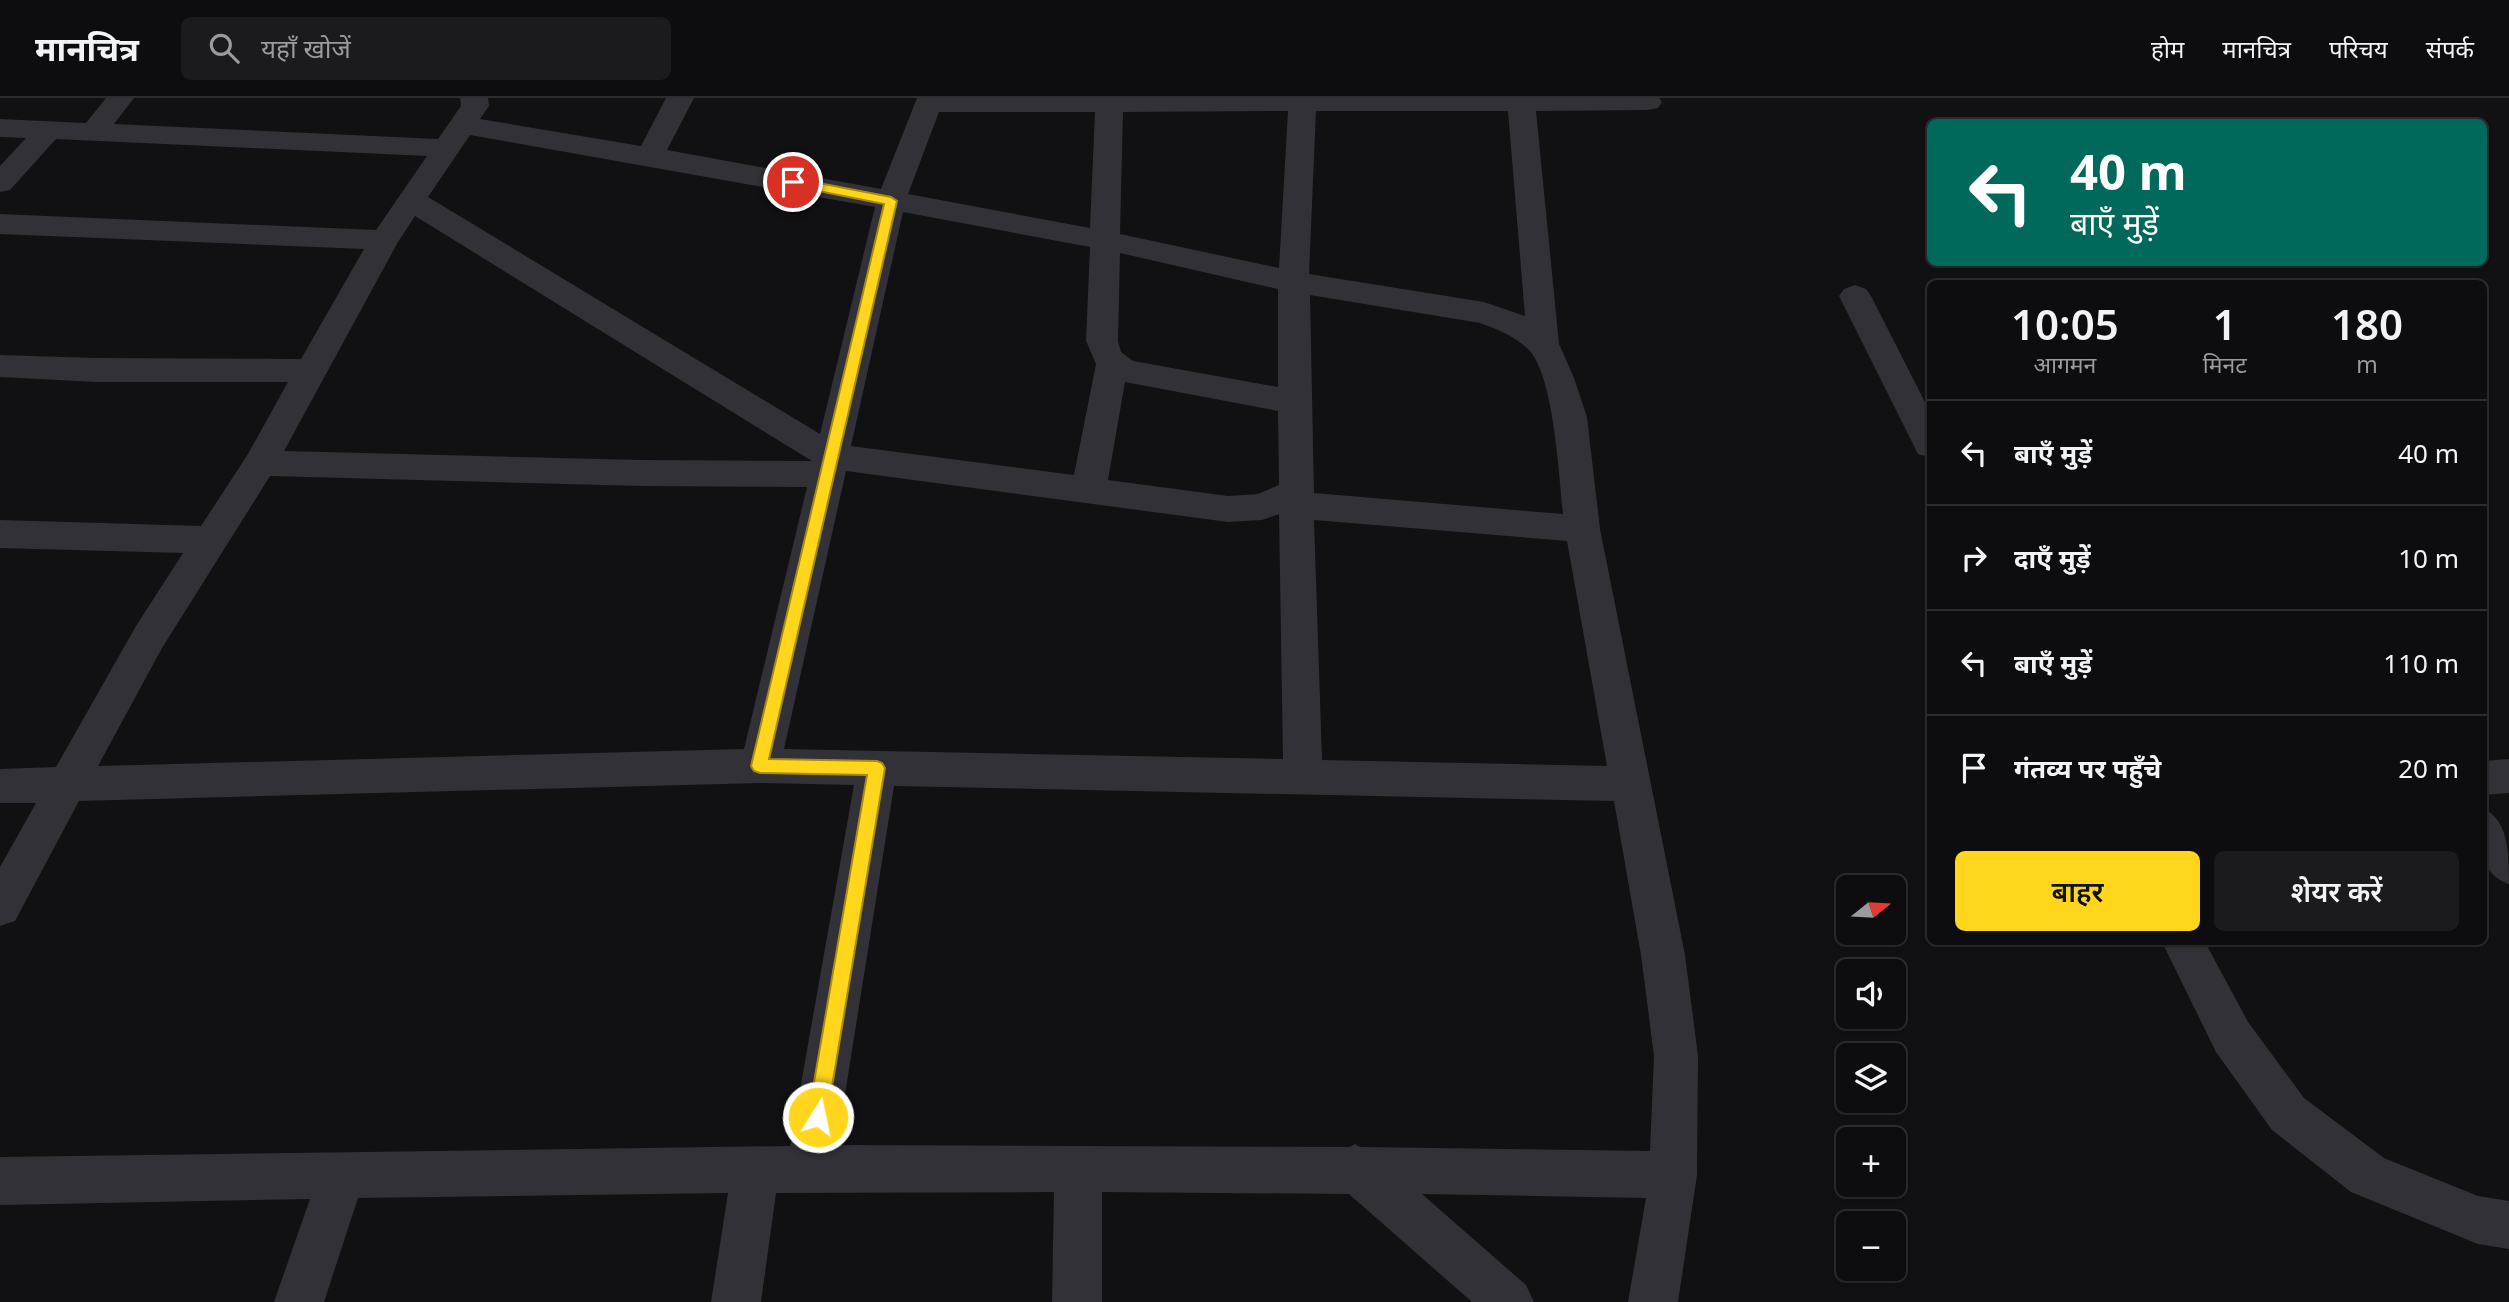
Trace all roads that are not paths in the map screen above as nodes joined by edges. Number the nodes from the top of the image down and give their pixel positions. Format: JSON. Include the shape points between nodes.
{"nodes":[{"id":1,"x":120,"y":98,"type":"edge"},
{"id":2,"x":680,"y":98,"type":"edge"},
{"id":3,"x":1358,"y":100,"type":"edge"},
{"id":4,"x":930,"y":101,"type":"edge"},
{"id":5,"x":1521,"y":102,"type":"junction"},
{"id":6,"x":1648,"y":102,"type":"dead end"},
{"id":7,"x":1109,"y":103,"type":"junction"},
{"id":8,"x":1302,"y":103,"type":"junction"},
{"id":9,"x":461,"y":124,"type":"edge"},
{"id":10,"x":0,"y":128,"type":"edge"},
{"id":11,"x":49,"y":131,"type":"junction"},
{"id":12,"x":93,"y":133,"type":"junction"},
{"id":13,"x":650,"y":156,"type":"junction"},
{"id":14,"x":0,"y":183,"type":"edge"},
{"id":15,"x":411,"y":200,"type":"junction"},
{"id":16,"x":891,"y":201,"type":"junction"},
{"id":17,"x":0,"y":223,"type":"edge"},
{"id":18,"x":384,"y":240,"type":"junction"},
{"id":19,"x":1104,"y":240,"type":"junction"},
{"id":20,"x":1294,"y":282,"type":"junction"},
{"id":21,"x":1854,"y":296,"type":"dead end"},
{"id":22,"x":1543,"y":344,"type":"junction"},
{"id":23,"x":1112,"y":364,"type":"junction"},
{"id":24,"x":0,"y":366,"type":"edge"},
{"id":25,"x":313,"y":371,"type":"junction"},
{"id":26,"x":1294,"y":402,"type":"junction"},
{"id":27,"x":1927,"y":439,"type":"edge"},
{"id":28,"x":260,"y":463,"type":"junction"},
{"id":29,"x":828,"y":465,"type":"junction"},
{"id":30,"x":1089,"y":489,"type":"junction"},
{"id":31,"x":1296,"y":499,"type":"junction"},
{"id":32,"x":1582,"y":529,"type":"junction"},
{"id":33,"x":0,"y":534,"type":"edge"},
{"id":34,"x":210,"y":540,"type":"junction"},
{"id":35,"x":760,"y":766,"type":"junction"},
{"id":36,"x":877,"y":768,"type":"junction"},
{"id":37,"x":2509,"y":776,"type":"edge"},
{"id":38,"x":1303,"y":777,"type":"junction"},
{"id":39,"x":2487,"y":778,"type":"edge"},
{"id":40,"x":1631,"y":784,"type":"junction"},
{"id":41,"x":67,"y":785,"type":"junction"},
{"id":42,"x":0,"y":786,"type":"edge"},
{"id":43,"x":2487,"y":832,"type":"edge"},
{"id":44,"x":2509,"y":865,"type":"edge"},
{"id":45,"x":0,"y":907,"type":"edge"},
{"id":46,"x":2185,"y":945,"type":"edge"},
{"id":47,"x":1355,"y":1168,"type":"junction"},
{"id":48,"x":1078,"y":1170,"type":"junction"},
{"id":49,"x":755,"y":1171,"type":"junction"},
{"id":50,"x":809,"y":1171,"type":"junction"},
{"id":51,"x":342,"y":1174,"type":"junction"},
{"id":52,"x":1672,"y":1175,"type":"junction"},
{"id":53,"x":0,"y":1181,"type":"edge"},
{"id":54,"x":2509,"y":1225,"type":"edge"},
{"id":55,"x":299,"y":1302,"type":"edge"},
{"id":56,"x":736,"y":1302,"type":"edge"},
{"id":57,"x":1077,"y":1302,"type":"edge"},
{"id":58,"x":1509,"y":1302,"type":"edge"},
{"id":59,"x":1653,"y":1302,"type":"edge"}],
"edges":[{"from":1,"to":12,"type":"street"},
{"from":2,"to":13,"type":"street"},
{"from":3,"to":5,"type":"street"},
{"from":3,"to":8,"type":"street"},
{"from":4,"to":7,"type":"street"},
{"from":4,"to":16,"type":"street"},
{"from":5,"to":6,"type":"street"},
{"from":5,"to":22,"type":"street"},
{"from":7,"to":8,"type":"street"},
{"from":7,"to":19,"type":"street"},
{"from":8,"to":20,"type":"street"},
{"from":9,"to":12,"type":"street"},
{"from":9,"to":13,"type":"street"},
{"from":9,"to":15,"type":"street"},
{"from":10,"to":11,"type":"street"},
{"from":11,"to":12,"type":"street"},
{"from":11,"to":14,"type":"street"},
{"from":13,"to":16,"type":"street"},
{"from":15,"to":18,"type":"street"},
{"from":15,"to":29,"type":"street"},
{"from":16,"to":19,"type":"street"},
{"from":16,"to":29,"type":"street"},
{"from":17,"to":18,"type":"street"},
{"from":18,"to":25,"type":"street"},
{"from":19,"to":20,"type":"street"},
{"from":19,"to":23,"type":"street","via":[[1102,341]]},
{"from":20,"to":22,"type":"street","via":[[1484,313],[1513,323]]},
{"from":20,"to":26,"type":"street"},
{"from":21,"to":27,"type":"street"},
{"from":22,"to":32,"type":"street","via":[[1570,417]]},
{"from":23,"to":26,"type":"street","via":[[1149,376]]},
{"from":23,"to":30,"type":"street"},
{"from":24,"to":25,"type":"street"},
{"from":25,"to":28,"type":"street"},
{"from":26,"to":31,"type":"street"},
{"from":28,"to":29,"type":"street","via":[[641,473]]},
{"from":28,"to":34,"type":"street"},
{"from":29,"to":30,"type":"street"},
{"from":29,"to":35,"type":"street"},
{"from":30,"to":31,"type":"street","via":[[1243,510]]},
{"from":31,"to":32,"type":"street"},
{"from":31,"to":38,"type":"street"},
{"from":32,"to":40,"type":"street"},
{"from":33,"to":34,"type":"street"},
{"from":34,"to":41,"type":"street"},
{"from":35,"to":36,"type":"street"},
{"from":35,"to":41,"type":"street"},
{"from":36,"to":38,"type":"street"},
{"from":36,"to":50,"type":"street"},
{"from":37,"to":39,"type":"street"},
{"from":38,"to":40,"type":"street"},
{"from":40,"to":52,"type":"street","via":[[1663,955],[1676,1056]]},
{"from":41,"to":42,"type":"street"},
{"from":41,"to":45,"type":"street"},
{"from":43,"to":44,"type":"street"},
{"from":46,"to":54,"type":"street","via":[[2232,1037],[2288,1114],[2368,1175],[2478,1220]]},
{"from":47,"to":48,"type":"street"},
{"from":47,"to":52,"type":"street"},
{"from":47,"to":58,"type":"street"},
{"from":48,"to":50,"type":"street"},
{"from":48,"to":57,"type":"street"},
{"from":49,"to":50,"type":"street"},
{"from":49,"to":51,"type":"street"},
{"from":49,"to":56,"type":"street"},
{"from":51,"to":53,"type":"street"},
{"from":51,"to":55,"type":"street"},
{"from":52,"to":59,"type":"street"}]}
